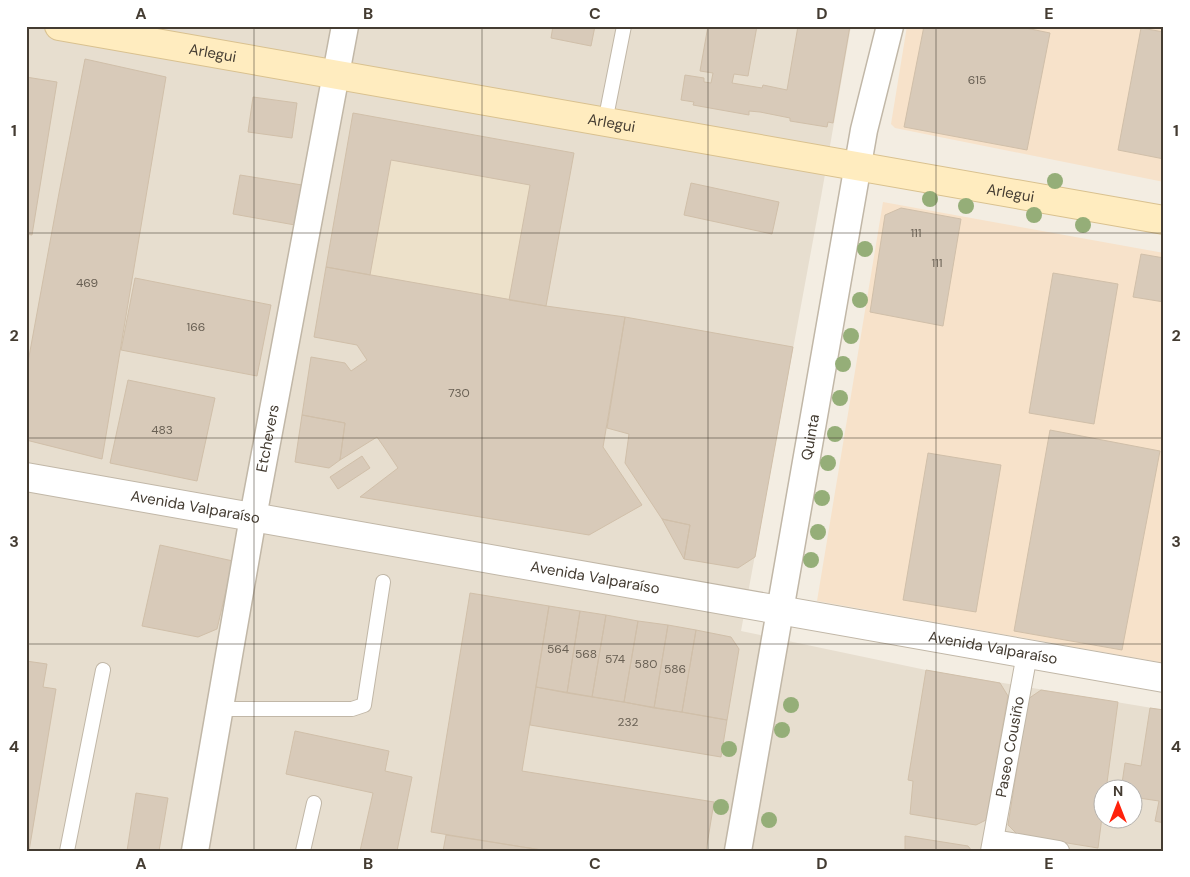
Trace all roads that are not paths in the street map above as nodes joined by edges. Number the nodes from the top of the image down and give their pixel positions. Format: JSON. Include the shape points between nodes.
{"nodes":[{"id":1,"x":59,"y":26,"type":"edge"},
{"id":2,"x":345,"y":26,"type":"edge"},
{"id":3,"x":624,"y":26,"type":"edge"},
{"id":4,"x":890,"y":26,"type":"edge"},
{"id":5,"x":335,"y":74,"type":"junction"},
{"id":6,"x":605,"y":122,"type":"junction"},
{"id":7,"x":857,"y":166,"type":"junction"},
{"id":8,"x":1164,"y":220,"type":"edge"},
{"id":9,"x":26,"y":477,"type":"edge"},
{"id":10,"x":253,"y":517,"type":"junction"},
{"id":11,"x":383,"y":582,"type":"dead end"},
{"id":12,"x":780,"y":610,"type":"junction"},
{"id":13,"x":1027,"y":654,"type":"junction"},
{"id":14,"x":104,"y":670,"type":"dead end"},
{"id":15,"x":1164,"y":678,"type":"edge"},
{"id":16,"x":219,"y":709,"type":"junction"},
{"id":17,"x":314,"y":803,"type":"dead end"},
{"id":18,"x":992,"y":845,"type":"edge"},
{"id":19,"x":67,"y":851,"type":"edge"},
{"id":20,"x":195,"y":851,"type":"edge"},
{"id":21,"x":304,"y":851,"type":"edge"},
{"id":22,"x":738,"y":851,"type":"edge"},
{"id":23,"x":1060,"y":851,"type":"edge"}],
"edges":[{"from":1,"to":5,"type":"main road","name":"Arlegui"},
{"from":2,"to":5,"type":"street","name":"Etchevers"},
{"from":3,"to":6,"type":"lane"},
{"from":4,"to":7,"type":"street","name":"Quinta"},
{"from":5,"to":6,"type":"main road","name":"Arlegui"},
{"from":5,"to":10,"type":"street","name":"Etchevers"},
{"from":6,"to":7,"type":"main road","name":"Arlegui"},
{"from":7,"to":8,"type":"main road","name":"Arlegui"},
{"from":7,"to":12,"type":"street","name":"Quinta"},
{"from":9,"to":10,"type":"street","name":"Avenida Valparaíso"},
{"from":10,"to":12,"type":"street","name":"Avenida Valparaíso"},
{"from":10,"to":16,"type":"street","name":"Etchevers"},
{"from":11,"to":16,"type":"lane","via":[[364,704],[352,709]]},
{"from":12,"to":13,"type":"street","name":"Avenida Valparaíso"},
{"from":12,"to":22,"type":"street","name":"Quinta"},
{"from":13,"to":15,"type":"street","name":"Avenida Valparaíso"},
{"from":13,"to":18,"type":"street","name":"Paseo Cousiño"},
{"from":14,"to":19,"type":"lane"},
{"from":16,"to":20,"type":"street","name":"Etchevers"},
{"from":17,"to":21,"type":"lane"},
{"from":18,"to":23,"type":"street","name":"Paseo Cousiño"}]}
